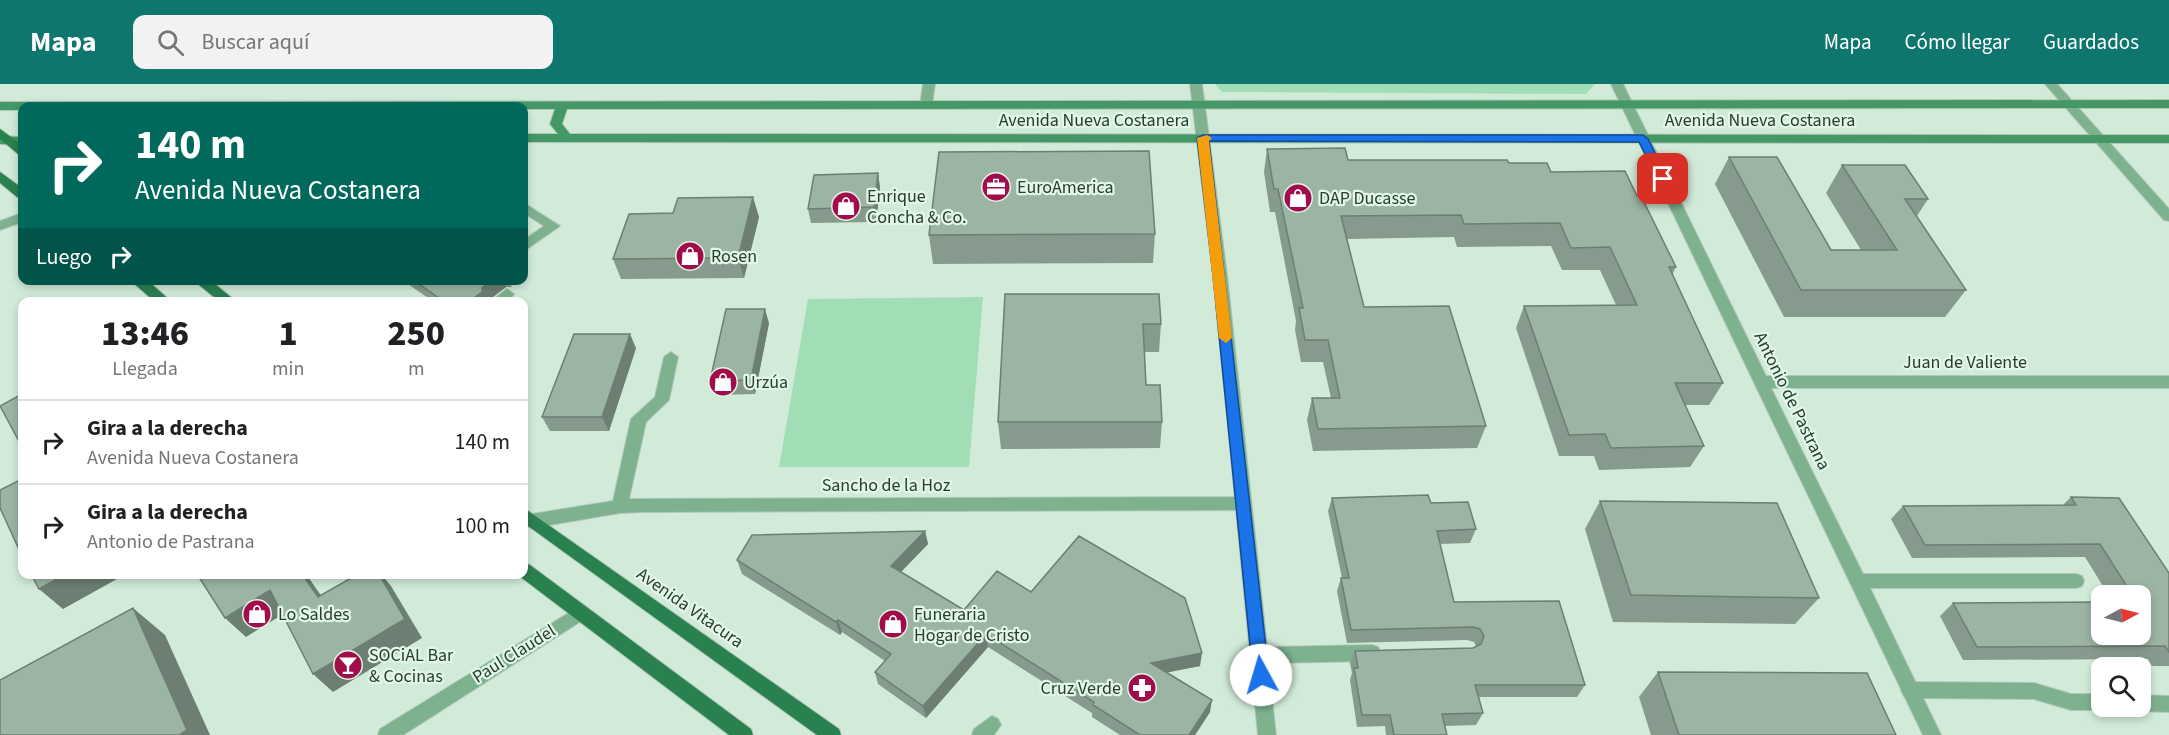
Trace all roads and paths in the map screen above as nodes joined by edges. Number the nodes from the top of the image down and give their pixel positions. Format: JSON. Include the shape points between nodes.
{"nodes":[{"id":1,"x":929,"y":84,"type":"edge"},
{"id":2,"x":1196,"y":84,"type":"edge"},
{"id":3,"x":1617,"y":84,"type":"edge"},
{"id":4,"x":2051,"y":84,"type":"edge"},
{"id":5,"x":1626,"y":104,"type":"junction"},
{"id":6,"x":2069,"y":104,"type":"junction"},
{"id":7,"x":2169,"y":104,"type":"edge"},
{"id":8,"x":926,"y":105,"type":"junction"},
{"id":9,"x":1199,"y":105,"type":"junction"},
{"id":10,"x":0,"y":106,"type":"edge"},
{"id":11,"x":18,"y":106,"type":"edge"},
{"id":12,"x":528,"y":106,"type":"edge"},
{"id":13,"x":562,"y":106,"type":"junction"},
{"id":14,"x":3,"y":138,"type":"edge"},
{"id":15,"x":528,"y":138,"type":"edge"},
{"id":16,"x":567,"y":138,"type":"junction"},
{"id":17,"x":1203,"y":138,"type":"junction"},
{"id":18,"x":2099,"y":138,"type":"junction"},
{"id":19,"x":1643,"y":139,"type":"junction"},
{"id":20,"x":2169,"y":139,"type":"edge"},
{"id":21,"x":18,"y":140,"type":"edge"},
{"id":22,"x":18,"y":148,"type":"edge"},
{"id":23,"x":0,"y":176,"type":"edge"},
{"id":24,"x":18,"y":191,"type":"edge"},
{"id":25,"x":528,"y":210,"type":"edge"},
{"id":26,"x":2169,"y":217,"type":"edge"},
{"id":27,"x":18,"y":219,"type":"edge"},
{"id":28,"x":0,"y":226,"type":"edge"},
{"id":29,"x":528,"y":243,"type":"edge"},
{"id":30,"x":143,"y":285,"type":"edge"},
{"id":31,"x":207,"y":285,"type":"edge"},
{"id":32,"x":159,"y":297,"type":"edge"},
{"id":33,"x":223,"y":297,"type":"edge"},
{"id":34,"x":671,"y":357,"type":"dead end"},
{"id":35,"x":1761,"y":382,"type":"junction"},
{"id":36,"x":2169,"y":382,"type":"edge"},
{"id":37,"x":1242,"y":503,"type":"junction"},
{"id":38,"x":620,"y":506,"type":"junction"},
{"id":39,"x":528,"y":518,"type":"edge"},
{"id":40,"x":528,"y":573,"type":"edge"},
{"id":41,"x":1857,"y":581,"type":"junction"},
{"id":42,"x":2076,"y":581,"type":"dead end"},
{"id":43,"x":580,"y":613,"type":"junction"},
{"id":44,"x":1385,"y":652,"type":"edge"},
{"id":45,"x":1258,"y":655,"type":"junction"},
{"id":46,"x":1910,"y":690,"type":"junction"},
{"id":47,"x":2091,"y":702,"type":"edge"},
{"id":48,"x":2151,"y":703,"type":"edge"},
{"id":49,"x":2169,"y":704,"type":"edge"},
{"id":50,"x":387,"y":735,"type":"edge"},
{"id":51,"x":744,"y":735,"type":"edge"},
{"id":52,"x":832,"y":735,"type":"edge"},
{"id":53,"x":1267,"y":735,"type":"edge"},
{"id":54,"x":1932,"y":735,"type":"edge"}],
"edges":[{"from":1,"to":8,"type":"street"},
{"from":2,"to":9,"type":"street"},
{"from":3,"to":5,"type":"street","name":"Antonio de Pastrana"},
{"from":4,"to":6,"type":"street"},
{"from":5,"to":6,"type":"main road","name":"Avenida Nueva Costanera"},
{"from":5,"to":9,"type":"main road","name":"Avenida Nueva Costanera"},
{"from":5,"to":19,"type":"street","name":"Antonio de Pastrana"},
{"from":6,"to":7,"type":"main road","name":"Avenida Nueva Costanera"},
{"from":6,"to":18,"type":"street"},
{"from":8,"to":9,"type":"main road","name":"Avenida Nueva Costanera"},
{"from":8,"to":13,"type":"main road","name":"Avenida Nueva Costanera"},
{"from":9,"to":17,"type":"street"},
{"from":10,"to":11,"type":"main road","name":"Avenida Nueva Costanera"},
{"from":12,"to":13,"type":"main road","name":"Avenida Nueva Costanera"},
{"from":13,"to":16,"type":"main road","via":[[556,124]]},
{"from":14,"to":21,"type":"main road"},
{"from":14,"to":22,"type":"main road"},
{"from":15,"to":16,"type":"main road","name":"Avenida Nueva Costanera"},
{"from":16,"to":17,"type":"main road","name":"Avenida Nueva Costanera"},
{"from":17,"to":19,"type":"main road","name":"Avenida Nueva Costanera"},
{"from":17,"to":37,"type":"street"},
{"from":18,"to":19,"type":"main road","name":"Avenida Nueva Costanera"},
{"from":18,"to":20,"type":"main road","name":"Avenida Nueva Costanera"},
{"from":18,"to":26,"type":"street"},
{"from":19,"to":35,"type":"street","name":"Antonio de Pastrana"},
{"from":23,"to":24,"type":"main road"},
{"from":25,"to":29,"type":"street","via":[[553,226]]},
{"from":27,"to":28,"type":"street"},
{"from":30,"to":32,"type":"main road"},
{"from":31,"to":33,"type":"main road"},
{"from":34,"to":38,"type":"street","via":[[662,400],[639,419]]},
{"from":35,"to":36,"type":"street","name":"Juan de Valiente"},
{"from":35,"to":41,"type":"street","name":"Antonio de Pastrana"},
{"from":37,"to":38,"type":"street","name":"Sancho de la Hoz"},
{"from":37,"to":45,"type":"street"},
{"from":38,"to":39,"type":"street","name":"Sancho de la Hoz"},
{"from":39,"to":52,"type":"main road","name":"Avenida Vitacura"},
{"from":40,"to":43,"type":"main road"},
{"from":41,"to":42,"type":"street"},
{"from":41,"to":46,"type":"street","name":"Antonio de Pastrana"},
{"from":43,"to":50,"type":"street","name":"Paul Claudel"},
{"from":43,"to":51,"type":"main road"},
{"from":44,"to":45,"type":"street"},
{"from":45,"to":53,"type":"street"},
{"from":46,"to":47,"type":"street","via":[[2034,691],[2071,702]]},
{"from":46,"to":54,"type":"street","name":"Antonio de Pastrana"},
{"from":48,"to":49,"type":"street"}]}
